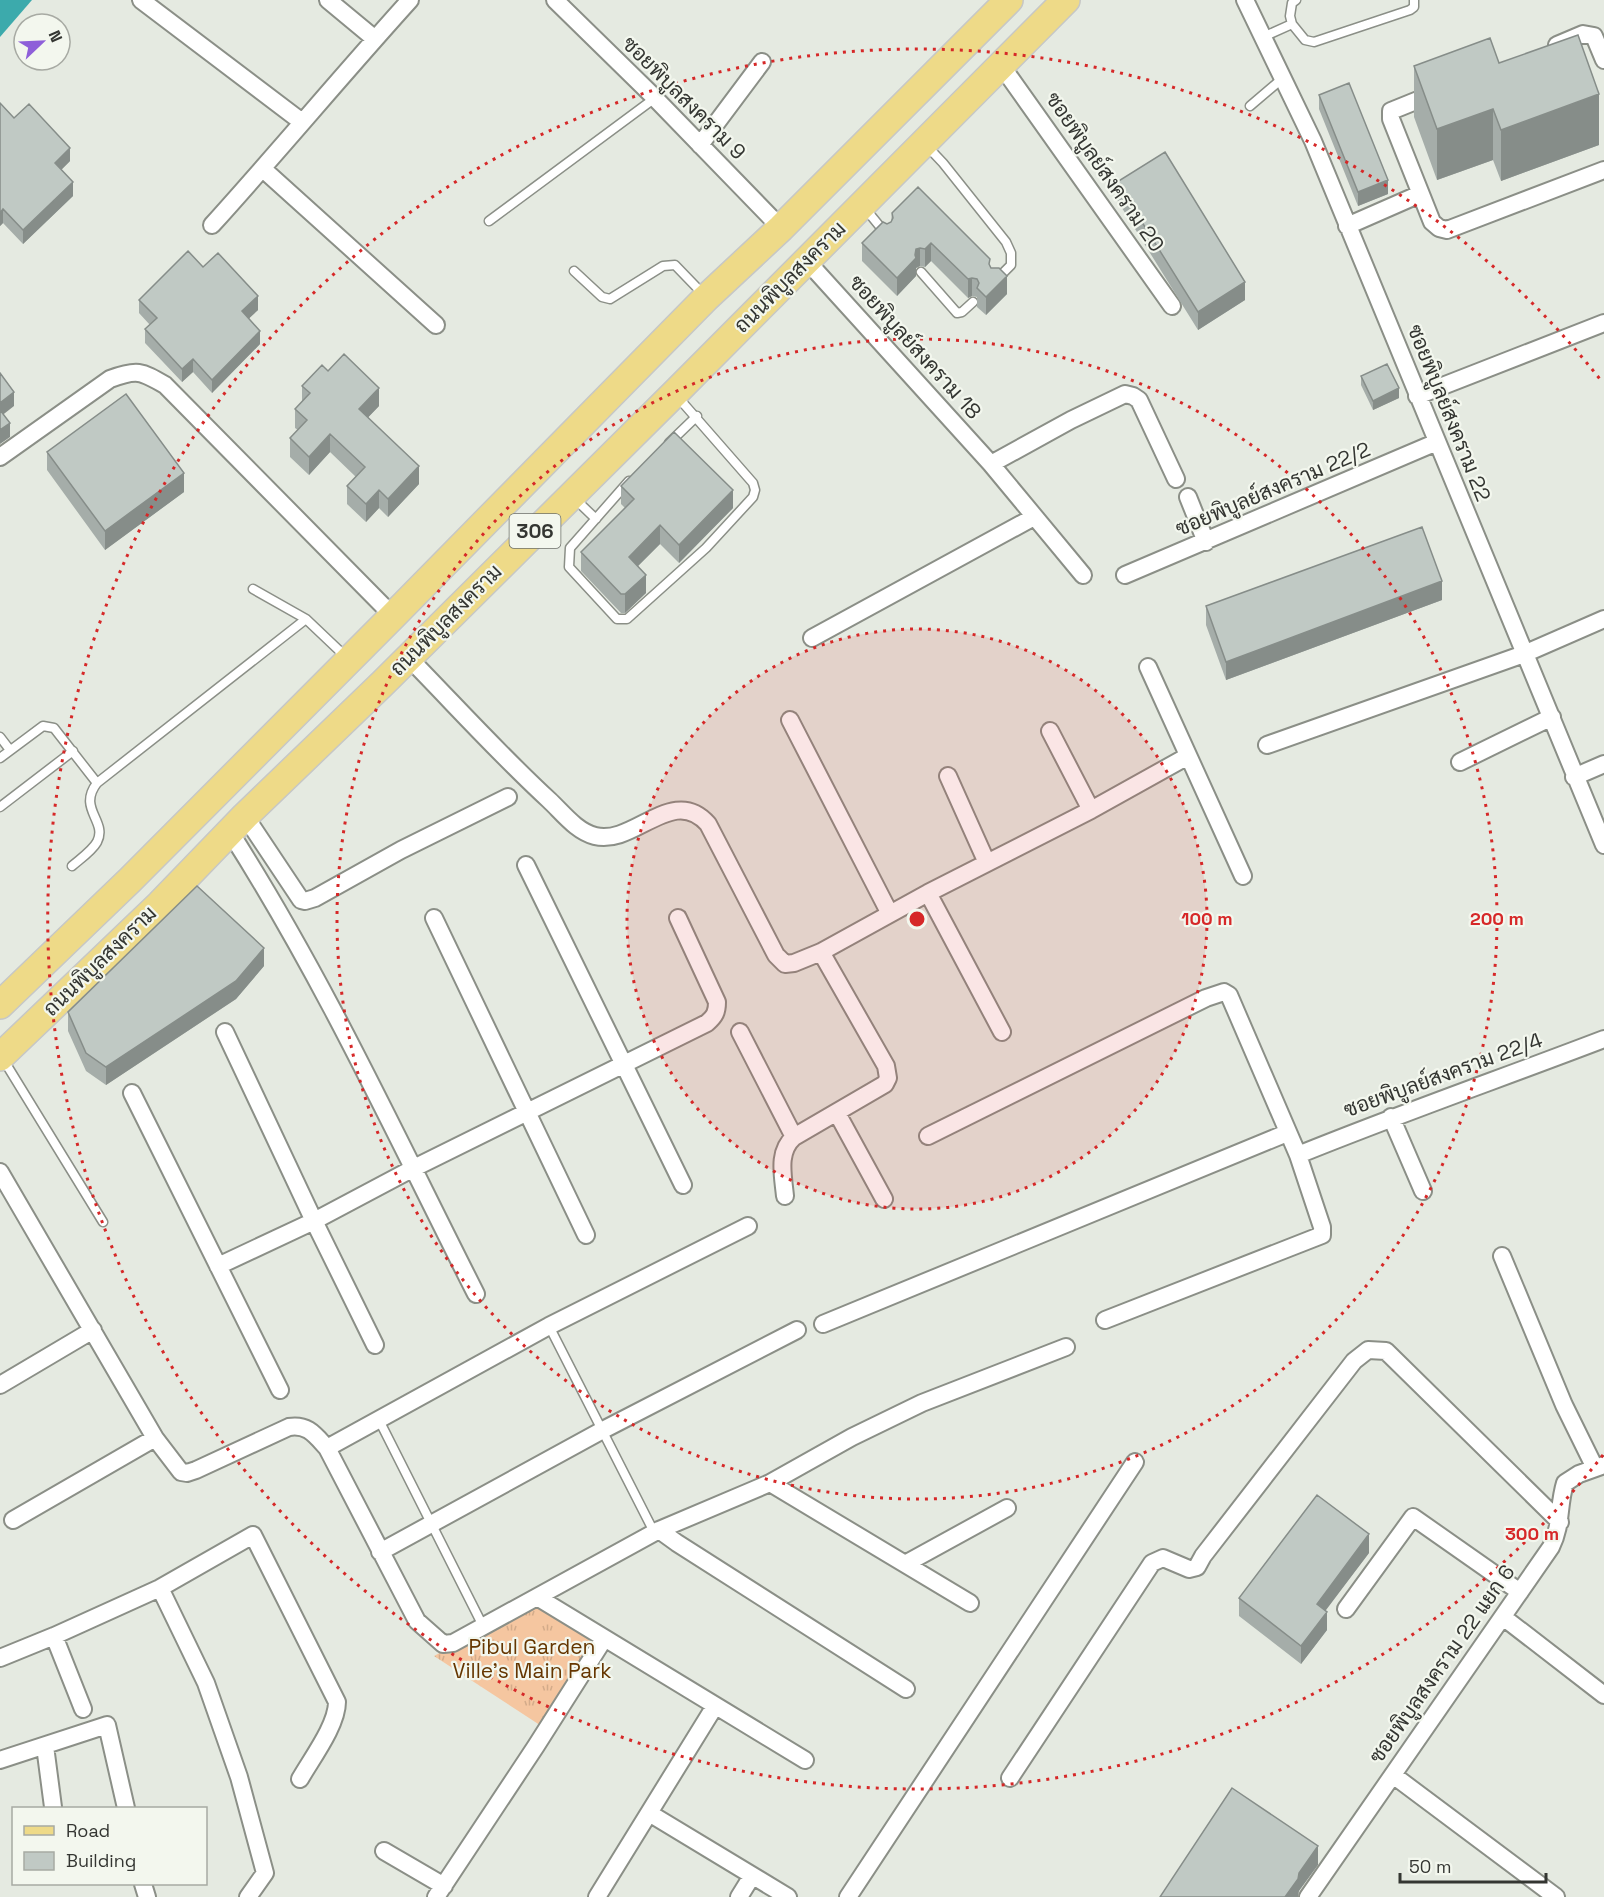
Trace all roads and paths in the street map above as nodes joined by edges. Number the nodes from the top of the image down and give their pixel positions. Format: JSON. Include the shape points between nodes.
{"nodes":[{"id":1,"x":141,"y":0,"type":"edge"},
{"id":2,"x":328,"y":0,"type":"edge"},
{"id":3,"x":410,"y":0,"type":"edge"},
{"id":4,"x":555,"y":0,"type":"edge"},
{"id":5,"x":1009,"y":0,"type":"edge"},
{"id":6,"x":1066,"y":0,"type":"edge"},
{"id":7,"x":1245,"y":0,"type":"edge"},
{"id":8,"x":1296,"y":0,"type":"edge"},
{"id":9,"x":1414,"y":0,"type":"edge"},
{"id":10,"x":1292,"y":24,"type":"junction"},
{"id":11,"x":1263,"y":37,"type":"junction"},
{"id":12,"x":375,"y":39,"type":"junction"},
{"id":13,"x":1540,"y":52,"type":"edge"},
{"id":14,"x":1604,"y":60,"type":"edge"},
{"id":15,"x":762,"y":62,"type":"dead end"},
{"id":16,"x":1001,"y":64,"type":"junction"},
{"id":17,"x":1283,"y":78,"type":"junction"},
{"id":18,"x":1452,"y":86,"type":"edge"},
{"id":19,"x":655,"y":98,"type":"junction"},
{"id":20,"x":1250,"y":106,"type":"dead end"},
{"id":21,"x":302,"y":122,"type":"junction"},
{"id":22,"x":924,"y":143,"type":"junction"},
{"id":23,"x":700,"y":144,"type":"junction"},
{"id":24,"x":263,"y":169,"type":"junction"},
{"id":25,"x":1604,"y":170,"type":"edge"},
{"id":26,"x":1420,"y":195,"type":"junction"},
{"id":27,"x":861,"y":205,"type":"junction"},
{"id":28,"x":489,"y":222,"type":"dead end"},
{"id":29,"x":212,"y":225,"type":"dead end"},
{"id":30,"x":1347,"y":226,"type":"junction"},
{"id":31,"x":780,"y":228,"type":"junction"},
{"id":32,"x":887,"y":236,"type":"edge"},
{"id":33,"x":806,"y":260,"type":"junction"},
{"id":34,"x":574,"y":271,"type":"dead end"},
{"id":35,"x":921,"y":272,"type":"dead end"},
{"id":36,"x":995,"y":281,"type":"edge"},
{"id":37,"x":706,"y":298,"type":"junction"},
{"id":38,"x":973,"y":302,"type":"dead end"},
{"id":39,"x":1172,"y":306,"type":"dead end"},
{"id":40,"x":1604,"y":323,"type":"edge"},
{"id":41,"x":436,"y":325,"type":"dead end"},
{"id":42,"x":675,"y":393,"type":"junction"},
{"id":43,"x":1417,"y":396,"type":"junction"},
{"id":44,"x":697,"y":417,"type":"junction"},
{"id":45,"x":1437,"y":442,"type":"junction"},
{"id":46,"x":663,"y":449,"type":"edge"},
{"id":47,"x":0,"y":458,"type":"edge"},
{"id":48,"x":991,"y":464,"type":"junction"},
{"id":49,"x":638,"y":474,"type":"edge"},
{"id":50,"x":1176,"y":479,"type":"dead end"},
{"id":51,"x":572,"y":495,"type":"junction"},
{"id":52,"x":1188,"y":497,"type":"dead end"},
{"id":53,"x":1035,"y":517,"type":"junction"},
{"id":54,"x":596,"y":519,"type":"junction"},
{"id":55,"x":1206,"y":542,"type":"junction"},
{"id":56,"x":1083,"y":575,"type":"dead end"},
{"id":57,"x":1125,"y":575,"type":"dead end"},
{"id":58,"x":253,"y":589,"type":"dead end"},
{"id":59,"x":393,"y":616,"type":"junction"},
{"id":60,"x":306,"y":619,"type":"junction"},
{"id":61,"x":1604,"y":619,"type":"edge"},
{"id":62,"x":812,"y":638,"type":"dead end"},
{"id":63,"x":1524,"y":654,"type":"junction"},
{"id":64,"x":408,"y":657,"type":"junction"},
{"id":65,"x":350,"y":660,"type":"junction"},
{"id":66,"x":1148,"y":667,"type":"dead end"},
{"id":67,"x":1552,"y":717,"type":"junction"},
{"id":68,"x":790,"y":720,"type":"dead end"},
{"id":69,"x":1050,"y":731,"type":"dead end"},
{"id":70,"x":0,"y":737,"type":"edge"},
{"id":71,"x":1268,"y":745,"type":"dead end"},
{"id":72,"x":10,"y":750,"type":"junction"},
{"id":73,"x":73,"y":751,"type":"junction"},
{"id":74,"x":1188,"y":756,"type":"junction"},
{"id":75,"x":0,"y":758,"type":"edge"},
{"id":76,"x":1460,"y":762,"type":"dead end"},
{"id":77,"x":1604,"y":764,"type":"edge"},
{"id":78,"x":948,"y":776,"type":"dead end"},
{"id":79,"x":1575,"y":777,"type":"junction"},
{"id":80,"x":97,"y":783,"type":"junction"},
{"id":81,"x":508,"y":797,"type":"dead end"},
{"id":82,"x":0,"y":807,"type":"edge"},
{"id":83,"x":1091,"y":810,"type":"junction"},
{"id":84,"x":238,"y":824,"type":"junction"},
{"id":85,"x":1604,"y":846,"type":"edge"},
{"id":86,"x":987,"y":863,"type":"junction"},
{"id":87,"x":526,"y":865,"type":"dead end"},
{"id":88,"x":72,"y":866,"type":"dead end"},
{"id":89,"x":1243,"y":876,"type":"dead end"},
{"id":90,"x":928,"y":894,"type":"junction"},
{"id":91,"x":890,"y":914,"type":"junction"},
{"id":92,"x":434,"y":918,"type":"dead end"},
{"id":93,"x":678,"y":918,"type":"dead end"},
{"id":94,"x":821,"y":952,"type":"junction"},
{"id":95,"x":0,"y":1005,"type":"edge"},
{"id":96,"x":225,"y":1032,"type":"dead end"},
{"id":97,"x":740,"y":1032,"type":"dead end"},
{"id":98,"x":1002,"y":1032,"type":"dead end"},
{"id":99,"x":1604,"y":1040,"type":"edge"},
{"id":100,"x":1,"y":1057,"type":"edge"},
{"id":101,"x":624,"y":1064,"type":"junction"},
{"id":102,"x":132,"y":1093,"type":"dead end"},
{"id":103,"x":528,"y":1111,"type":"junction"},
{"id":104,"x":837,"y":1113,"type":"junction"},
{"id":105,"x":1390,"y":1117,"type":"junction"},
{"id":106,"x":1287,"y":1133,"type":"junction"},
{"id":107,"x":928,"y":1136,"type":"dead end"},
{"id":108,"x":794,"y":1137,"type":"junction"},
{"id":109,"x":1298,"y":1155,"type":"junction"},
{"id":110,"x":412,"y":1169,"type":"junction"},
{"id":111,"x":0,"y":1172,"type":"edge"},
{"id":112,"x":683,"y":1185,"type":"dead end"},
{"id":113,"x":1423,"y":1191,"type":"dead end"},
{"id":114,"x":785,"y":1196,"type":"dead end"},
{"id":115,"x":884,"y":1198,"type":"dead end"},
{"id":116,"x":314,"y":1221,"type":"junction"},
{"id":117,"x":103,"y":1222,"type":"dead end"},
{"id":118,"x":748,"y":1226,"type":"dead end"},
{"id":119,"x":586,"y":1235,"type":"dead end"},
{"id":120,"x":1502,"y":1256,"type":"dead end"},
{"id":121,"x":218,"y":1266,"type":"junction"},
{"id":122,"x":476,"y":1294,"type":"dead end"},
{"id":123,"x":1105,"y":1320,"type":"dead end"},
{"id":124,"x":823,"y":1324,"type":"dead end"},
{"id":125,"x":549,"y":1326,"type":"junction"},
{"id":126,"x":93,"y":1330,"type":"junction"},
{"id":127,"x":797,"y":1330,"type":"dead end"},
{"id":128,"x":375,"y":1345,"type":"dead end"},
{"id":129,"x":1066,"y":1347,"type":"dead end"},
{"id":130,"x":0,"y":1385,"type":"edge"},
{"id":131,"x":280,"y":1390,"type":"dead end"},
{"id":132,"x":379,"y":1420,"type":"junction"},
{"id":133,"x":601,"y":1431,"type":"junction"},
{"id":134,"x":156,"y":1438,"type":"junction"},
{"id":135,"x":327,"y":1448,"type":"junction"},
{"id":136,"x":1135,"y":1462,"type":"dead end"},
{"id":137,"x":1600,"y":1467,"type":"edge"},
{"id":138,"x":770,"y":1483,"type":"junction"},
{"id":139,"x":1007,"y":1508,"type":"dead end"},
{"id":140,"x":13,"y":1520,"type":"dead end"},
{"id":141,"x":1560,"y":1522,"type":"junction"},
{"id":142,"x":432,"y":1525,"type":"junction"},
{"id":143,"x":656,"y":1531,"type":"junction"},
{"id":144,"x":381,"y":1552,"type":"junction"},
{"id":145,"x":904,"y":1564,"type":"junction"},
{"id":146,"x":160,"y":1588,"type":"junction"},
{"id":147,"x":1520,"y":1592,"type":"junction"},
{"id":148,"x":537,"y":1597,"type":"junction"},
{"id":149,"x":970,"y":1603,"type":"dead end"},
{"id":150,"x":1346,"y":1609,"type":"dead end"},
{"id":151,"x":1503,"y":1617,"type":"junction"},
{"id":152,"x":483,"y":1626,"type":"junction"},
{"id":153,"x":54,"y":1636,"type":"junction"},
{"id":154,"x":604,"y":1639,"type":"junction"},
{"id":155,"x":0,"y":1658,"type":"edge"},
{"id":156,"x":906,"y":1689,"type":"dead end"},
{"id":157,"x":1604,"y":1695,"type":"edge"},
{"id":158,"x":715,"y":1706,"type":"junction"},
{"id":159,"x":82,"y":1709,"type":"dead end"},
{"id":160,"x":45,"y":1746,"type":"junction"},
{"id":161,"x":0,"y":1760,"type":"edge"},
{"id":162,"x":805,"y":1760,"type":"dead end"},
{"id":163,"x":1393,"y":1775,"type":"junction"},
{"id":164,"x":1010,"y":1778,"type":"dead end"},
{"id":165,"x":300,"y":1779,"type":"dead end"},
{"id":166,"x":54,"y":1807,"type":"edge"},
{"id":167,"x":126,"y":1807,"type":"edge"},
{"id":168,"x":649,"y":1813,"type":"junction"},
{"id":169,"x":384,"y":1851,"type":"dead end"},
{"id":170,"x":752,"y":1876,"type":"junction"},
{"id":171,"x":440,"y":1891,"type":"edge"},
{"id":172,"x":248,"y":1897,"type":"edge"},
{"id":173,"x":597,"y":1897,"type":"edge"},
{"id":174,"x":739,"y":1897,"type":"edge"},
{"id":175,"x":788,"y":1897,"type":"edge"},
{"id":176,"x":848,"y":1897,"type":"edge"},
{"id":177,"x":1308,"y":1897,"type":"edge"},
{"id":178,"x":1556,"y":1897,"type":"edge"}],
"edges":[{"from":1,"to":21,"type":"street"},
{"from":2,"to":12,"type":"street"},
{"from":3,"to":12,"type":"street"},
{"from":4,"to":19,"type":"street","name":"ซอยพิบูลสงคราม 9"},
{"from":5,"to":31,"type":"main road","name":"ถนนพิบูลสงคราม","number":"306"},
{"from":6,"to":16,"type":"main road","name":"ถนนพิบูลสงคราม","number":"306"},
{"from":7,"to":11,"type":"street","name":"ซอยพิบูลย์สงคราม 22"},
{"from":8,"to":10,"type":"lane","via":[[1292,3]]},
{"from":9,"to":10,"type":"lane","via":[[1410,10],[1314,42],[1305,40]]},
{"from":10,"to":11,"type":"lane"},
{"from":11,"to":17,"type":"street","name":"ซอยพิบูลย์สงคราม 22"},
{"from":12,"to":21,"type":"street"},
{"from":13,"to":14,"type":"street","via":[[1583,34],[1594,36]]},
{"from":15,"to":23,"type":"street"},
{"from":16,"to":22,"type":"main road","name":"ถนนพิบูลสงคราม","number":"306"},
{"from":16,"to":39,"type":"street","name":"ซอยพิบูลย์สงคราม 20"},
{"from":17,"to":20,"type":"lane"},
{"from":17,"to":30,"type":"street","name":"ซอยพิบูลย์สงคราม 22"},
{"from":18,"to":26,"type":"street","via":[[1391,111],[1390,119]]},
{"from":19,"to":23,"type":"street","name":"ซอยพิบูลสงคราม 9"},
{"from":19,"to":28,"type":"lane"},
{"from":21,"to":24,"type":"street"},
{"from":22,"to":27,"type":"main road","name":"ถนนพิบูลสงคราม","number":"306"},
{"from":22,"to":36,"type":"lane","via":[[1006,242],[1011,265]]},
{"from":23,"to":31,"type":"street","name":"ซอยพิบูลสงคราม 9"},
{"from":24,"to":29,"type":"street"},
{"from":24,"to":41,"type":"street"},
{"from":25,"to":26,"type":"street","via":[[1447,230],[1432,222]]},
{"from":26,"to":30,"type":"street"},
{"from":27,"to":32,"type":"lane"},
{"from":27,"to":33,"type":"main road","name":"ถนนพิบูลสงคราม","number":"306"},
{"from":30,"to":43,"type":"street","name":"ซอยพิบูลย์สงคราม 22"},
{"from":31,"to":33,"type":"main road"},
{"from":31,"to":37,"type":"main road","name":"ถนนพิบูลสงคราม","number":"306"},
{"from":33,"to":42,"type":"main road","name":"ถนนพิบูลสงคราม","number":"306"},
{"from":33,"to":48,"type":"street","name":"ซอยพิบูลย์สงคราม 18"},
{"from":34,"to":37,"type":"lane","via":[[602,297],[610,299],[663,266],[675,265]]},
{"from":35,"to":38,"type":"lane","via":[[957,313]]},
{"from":37,"to":59,"type":"main road","name":"ถนนพิบูลสงคราม","number":"306"},
{"from":40,"to":43,"type":"street"},
{"from":42,"to":44,"type":"lane"},
{"from":42,"to":51,"type":"main road","name":"ถนนพิบูลสงคราม","number":"306"},
{"from":43,"to":45,"type":"street","name":"ซอยพิบูลย์สงคราม 22"},
{"from":44,"to":46,"type":"lane"},
{"from":44,"to":54,"type":"lane","via":[[753,483],[753,497],[706,548],[627,620],[617,619],[569,567],[570,548]]},
{"from":45,"to":55,"type":"street","name":"ซอยพิบูลย์สงคราม 22/2"},
{"from":45,"to":63,"type":"street","name":"ซอยพิบูลย์สงคราม 22"},
{"from":47,"to":59,"type":"street","via":[[110,379],[130,372],[147,374],[165,385]]},
{"from":48,"to":50,"type":"street","via":[[1125,394],[1139,400]]},
{"from":48,"to":53,"type":"street","name":"ซอยพิบูลย์สงคราม 18"},
{"from":49,"to":54,"type":"lane"},
{"from":51,"to":54,"type":"lane"},
{"from":51,"to":64,"type":"main road","name":"ถนนพิบูลสงคราม","number":"306"},
{"from":52,"to":55,"type":"street"},
{"from":53,"to":56,"type":"street","name":"ซอยพิบูลย์สงคราม 18"},
{"from":53,"to":62,"type":"street"},
{"from":55,"to":57,"type":"street","name":"ซอยพิบูลย์สงคราม 22/2"},
{"from":58,"to":60,"type":"lane"},
{"from":59,"to":65,"type":"main road","name":"ถนนพิบูลสงคราม","number":"306"},
{"from":60,"to":65,"type":"lane"},
{"from":60,"to":80,"type":"lane"},
{"from":61,"to":63,"type":"street"},
{"from":63,"to":67,"type":"street","name":"ซอยพิบูลย์สงคราม 22"},
{"from":63,"to":71,"type":"street"},
{"from":64,"to":84,"type":"main road","name":"ถนนพิบูลสงคราม","number":"306"},
{"from":64,"to":94,"type":"street","via":[[581,830],[597,837],[614,836],[677,810],[700,814],[776,955],[786,964]]},
{"from":65,"to":95,"type":"main road","name":"ถนนพิบูลสงคราม","number":"306"},
{"from":66,"to":74,"type":"street"},
{"from":67,"to":76,"type":"street"},
{"from":67,"to":79,"type":"street","name":"ซอยพิบูลย์สงคราม 22"},
{"from":68,"to":91,"type":"street"},
{"from":69,"to":83,"type":"street"},
{"from":70,"to":72,"type":"lane"},
{"from":72,"to":73,"type":"lane","via":[[43,726],[49,726]]},
{"from":72,"to":75,"type":"lane"},
{"from":73,"to":80,"type":"lane"},
{"from":73,"to":82,"type":"lane"},
{"from":74,"to":83,"type":"street"},
{"from":74,"to":89,"type":"street"},
{"from":77,"to":79,"type":"street"},
{"from":78,"to":86,"type":"street"},
{"from":79,"to":85,"type":"street","name":"ซอยพิบูลย์สงคราม 22"},
{"from":80,"to":88,"type":"lane","via":[[89,801],[98,839]]},
{"from":81,"to":84,"type":"street","via":[[305,901]]},
{"from":83,"to":86,"type":"street"},
{"from":84,"to":100,"type":"main road","name":"ถนนพิบูลสงคราม","number":"306"},
{"from":84,"to":110,"type":"street","via":[[265,888],[310,965]]},
{"from":86,"to":90,"type":"street"},
{"from":87,"to":101,"type":"street"},
{"from":90,"to":91,"type":"street"},
{"from":90,"to":98,"type":"street"},
{"from":91,"to":94,"type":"street"},
{"from":92,"to":103,"type":"street"},
{"from":93,"to":101,"type":"street","via":[[717,1002],[717,1011],[707,1023]]},
{"from":94,"to":104,"type":"street","via":[[886,1066],[888,1078],[885,1084]]},
{"from":96,"to":116,"type":"street"},
{"from":97,"to":108,"type":"street"},
{"from":99,"to":105,"type":"street","name":"ซอยพิบูลย์สงคราม 22/4"},
{"from":100,"to":117,"type":"lane"},
{"from":101,"to":103,"type":"street"},
{"from":101,"to":112,"type":"street"},
{"from":102,"to":121,"type":"street"},
{"from":103,"to":110,"type":"street"},
{"from":103,"to":119,"type":"street"},
{"from":104,"to":108,"type":"street"},
{"from":104,"to":115,"type":"street"},
{"from":105,"to":109,"type":"street","name":"ซอยพิบูลย์สงคราม 22/4"},
{"from":105,"to":113,"type":"street"},
{"from":106,"to":107,"type":"street","via":[[1233,1002],[1224,992]]},
{"from":106,"to":109,"type":"street"},
{"from":106,"to":124,"type":"street"},
{"from":108,"to":114,"type":"street","via":[[783,1150]]},
{"from":109,"to":123,"type":"street","via":[[1322,1235]]},
{"from":110,"to":116,"type":"street"},
{"from":110,"to":122,"type":"street"},
{"from":111,"to":126,"type":"street"},
{"from":116,"to":121,"type":"street"},
{"from":116,"to":128,"type":"street"},
{"from":118,"to":125,"type":"street"},
{"from":120,"to":137,"type":"street","via":[[1564,1405]]},
{"from":121,"to":131,"type":"street"},
{"from":125,"to":132,"type":"street"},
{"from":125,"to":133,"type":"lane"},
{"from":126,"to":130,"type":"street"},
{"from":126,"to":134,"type":"street"},
{"from":127,"to":133,"type":"street"},
{"from":129,"to":138,"type":"street","via":[[921,1403]]},
{"from":132,"to":135,"type":"street"},
{"from":132,"to":142,"type":"lane"},
{"from":133,"to":142,"type":"street"},
{"from":133,"to":143,"type":"lane"},
{"from":134,"to":135,"type":"street","via":[[181,1472],[187,1473],[289,1427],[311,1430]]},
{"from":134,"to":140,"type":"street"},
{"from":135,"to":144,"type":"street"},
{"from":136,"to":176,"type":"street"},
{"from":137,"to":141,"type":"street","name":"ซอยพิบูลสงคราม 22 แยก 6","via":[[1565,1483]]},
{"from":138,"to":143,"type":"street"},
{"from":138,"to":145,"type":"street"},
{"from":139,"to":145,"type":"street"},
{"from":141,"to":147,"type":"street","name":"ซอยพิบูลสงคราม 22 แยก 6","via":[[1551,1547]]},
{"from":141,"to":164,"type":"street","via":[[1386,1351],[1368,1350],[1354,1361],[1197,1567],[1189,1569],[1163,1558],[1152,1563]]},
{"from":142,"to":144,"type":"street"},
{"from":142,"to":152,"type":"lane"},
{"from":143,"to":148,"type":"street"},
{"from":143,"to":156,"type":"street"},
{"from":144,"to":152,"type":"street","via":[[417,1621],[443,1644],[453,1643]]},
{"from":145,"to":149,"type":"street"},
{"from":146,"to":153,"type":"street"},
{"from":146,"to":165,"type":"street","via":[[253,1535],[337,1701],[333,1721]]},
{"from":146,"to":172,"type":"street","via":[[206,1683],[239,1777],[265,1873]]},
{"from":147,"to":150,"type":"street","via":[[1413,1517]]},
{"from":147,"to":151,"type":"street","name":"ซอยพิบูลสงคราม 22 แยก 6"},
{"from":148,"to":152,"type":"street"},
{"from":148,"to":154,"type":"street"},
{"from":151,"to":157,"type":"street"},
{"from":151,"to":163,"type":"street","name":"ซอยพิบูลสงคราม 22 แยก 6"},
{"from":153,"to":155,"type":"street"},
{"from":153,"to":159,"type":"street"},
{"from":154,"to":158,"type":"street"},
{"from":154,"to":171,"type":"street"},
{"from":158,"to":162,"type":"street"},
{"from":158,"to":168,"type":"street"},
{"from":160,"to":161,"type":"street"},
{"from":160,"to":166,"type":"street"},
{"from":160,"to":167,"type":"street","via":[[107,1725]]},
{"from":163,"to":177,"type":"street","name":"ซอยพิบูลสงคราม 22 แยก 6"},
{"from":163,"to":178,"type":"street"},
{"from":168,"to":170,"type":"street"},
{"from":168,"to":173,"type":"street"},
{"from":169,"to":171,"type":"street"},
{"from":170,"to":174,"type":"street"},
{"from":170,"to":175,"type":"street"}]}
